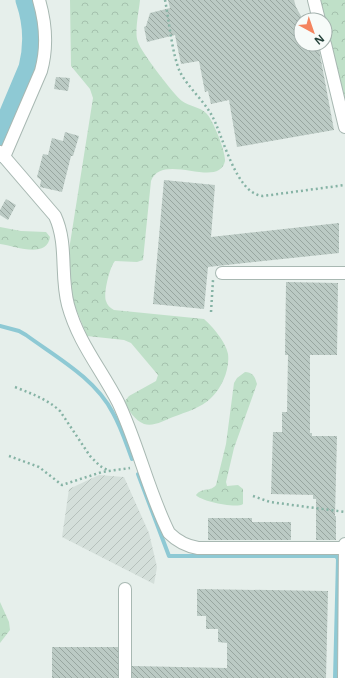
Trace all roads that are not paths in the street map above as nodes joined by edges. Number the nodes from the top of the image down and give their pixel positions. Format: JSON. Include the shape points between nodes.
{"nodes":[{"id":1,"x":39,"y":0,"type":"edge"},
{"id":2,"x":314,"y":0,"type":"edge"},
{"id":3,"x":317,"y":12,"type":"edge"},
{"id":4,"x":327,"y":52,"type":"edge"},
{"id":5,"x":345,"y":127,"type":"edge"},
{"id":6,"x":2,"y":154,"type":"edge"},
{"id":7,"x":222,"y":273,"type":"road end"},
{"id":8,"x":345,"y":273,"type":"edge"},
{"id":9,"x":345,"y":544,"type":"edge"},
{"id":10,"x":345,"y":548,"type":"edge"},
{"id":11,"x":125,"y":590,"type":"dead end"},
{"id":12,"x":125,"y":678,"type":"edge"},
{"id":13,"x":344,"y":678,"type":"edge"}],
"edges":[{"from":1,"to":6,"type":"street","via":[[46,32],[44,59],[41,71]]},
{"from":2,"to":3,"type":"street"},
{"from":4,"to":5,"type":"street"},
{"from":6,"to":10,"type":"street","via":[[55,216],[60,226],[63,238],[64,289],[68,306],[90,356],[117,402],[169,533],[177,541],[198,548]]},
{"from":7,"to":8,"type":"street"},
{"from":9,"to":10,"type":"street"},
{"from":10,"to":13,"type":"street"},
{"from":11,"to":12,"type":"street"}]}
